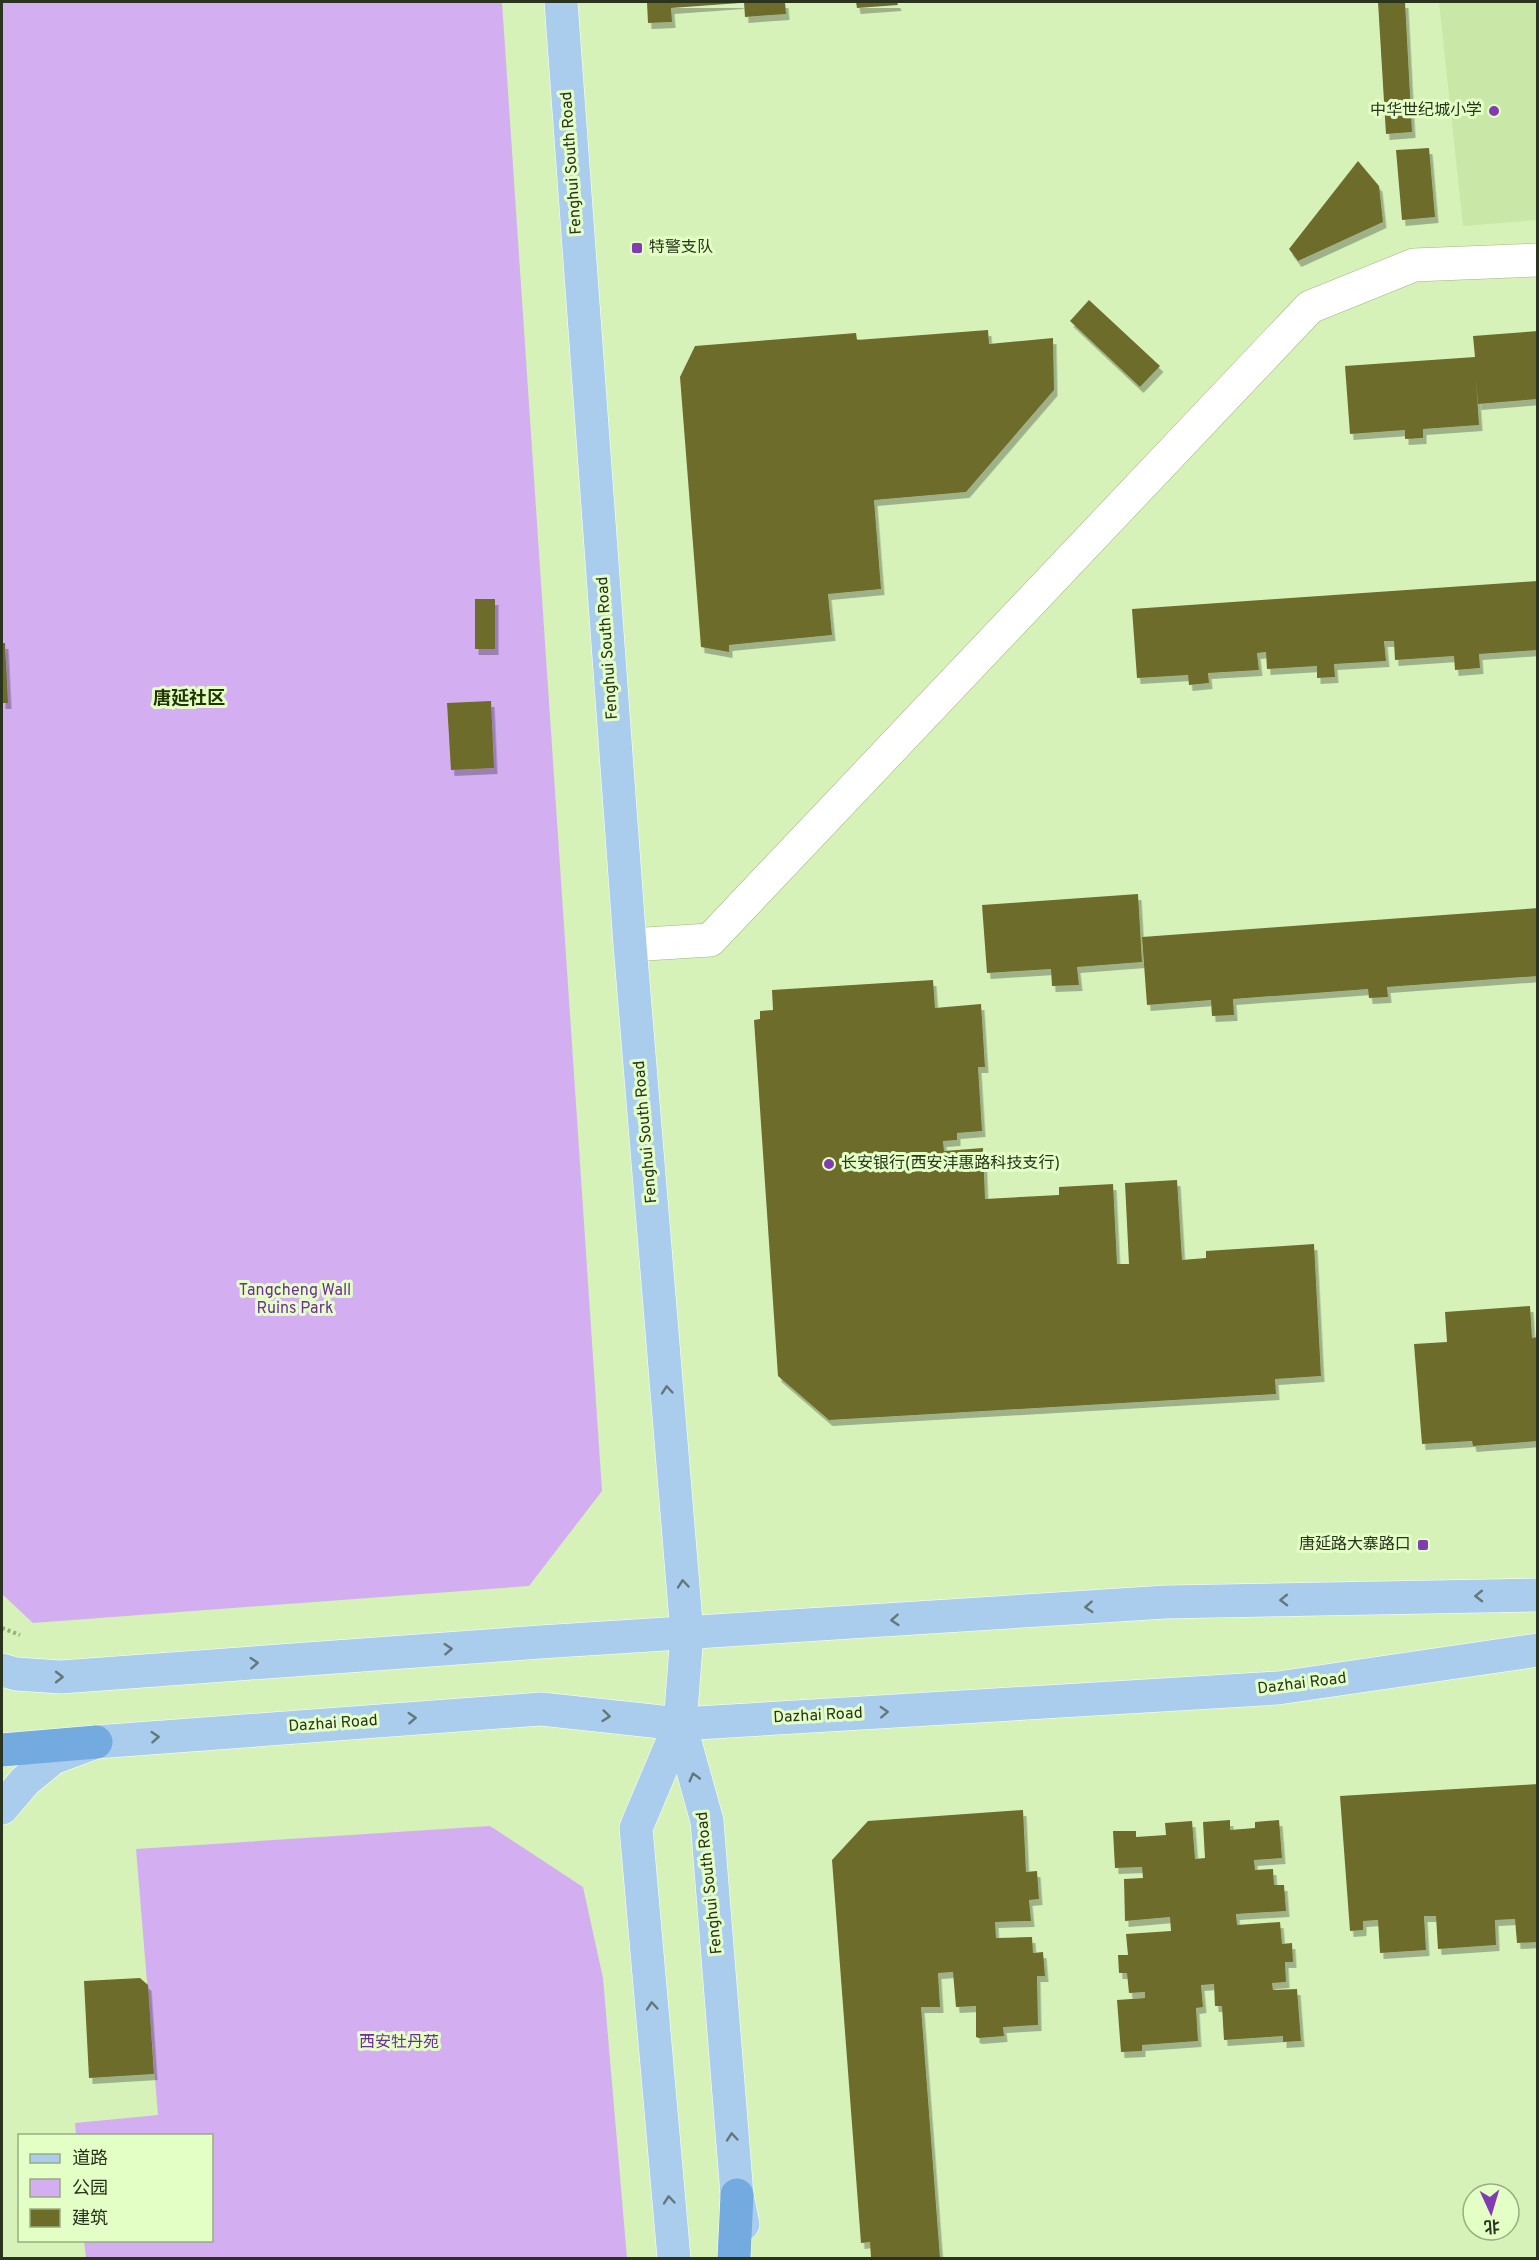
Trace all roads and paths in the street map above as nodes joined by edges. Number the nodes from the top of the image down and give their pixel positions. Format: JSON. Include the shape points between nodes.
{"nodes":[{"id":1,"x":561,"y":2,"type":"edge"},
{"id":2,"x":1538,"y":260,"type":"edge"},
{"id":3,"x":630,"y":945,"type":"junction"},
{"id":4,"x":1538,"y":1595,"type":"edge"},
{"id":5,"x":687,"y":1634,"type":"junction"},
{"id":6,"x":1538,"y":1650,"type":"edge"},
{"id":7,"x":2,"y":1670,"type":"edge"},
{"id":8,"x":680,"y":1725,"type":"junction"},
{"id":9,"x":96,"y":1742,"type":"junction"},
{"id":10,"x":2,"y":1750,"type":"edge"},
{"id":11,"x":2,"y":1808,"type":"edge"},
{"id":12,"x":737,"y":2195,"type":"junction"},
{"id":13,"x":674,"y":2259,"type":"edge"},
{"id":14,"x":734,"y":2259,"type":"edge"},
{"id":15,"x":750,"y":2259,"type":"edge"}],
"edges":[{"from":1,"to":3,"type":"main road","name":"Fenghui South Road"},
{"from":2,"to":3,"type":"street","via":[[1414,265],[1310,307],[710,940]]},
{"from":5,"to":3,"type":"main road","name":"Fenghui South Road","one_way":true},
{"from":4,"to":5,"type":"main road","one_way":true,"via":[[1166,1602]]},
{"from":7,"to":5,"type":"main road","one_way":true,"via":[[61,1677]]},
{"from":5,"to":8,"type":"main road","name":"Fenghui South Road"},
{"from":8,"to":6,"type":"main road","name":"Dazhai Road","one_way":true,"via":[[1278,1688]]},
{"from":9,"to":8,"type":"main road","name":"Dazhai Road","one_way":true,"via":[[542,1709]]},
{"from":12,"to":8,"type":"main road","name":"Fenghui South Road","one_way":true,"via":[[707,1821]]},
{"from":13,"to":8,"type":"main road","one_way":true,"via":[[636,1827]]},
{"from":9,"to":10,"type":"highway"},
{"from":9,"to":11,"type":"main road","name":"Dazhai Road","via":[[53,1758],[25,1781]]},
{"from":12,"to":14,"type":"highway"},
{"from":12,"to":15,"type":"main road","name":"Fenghui South Road"}]}
